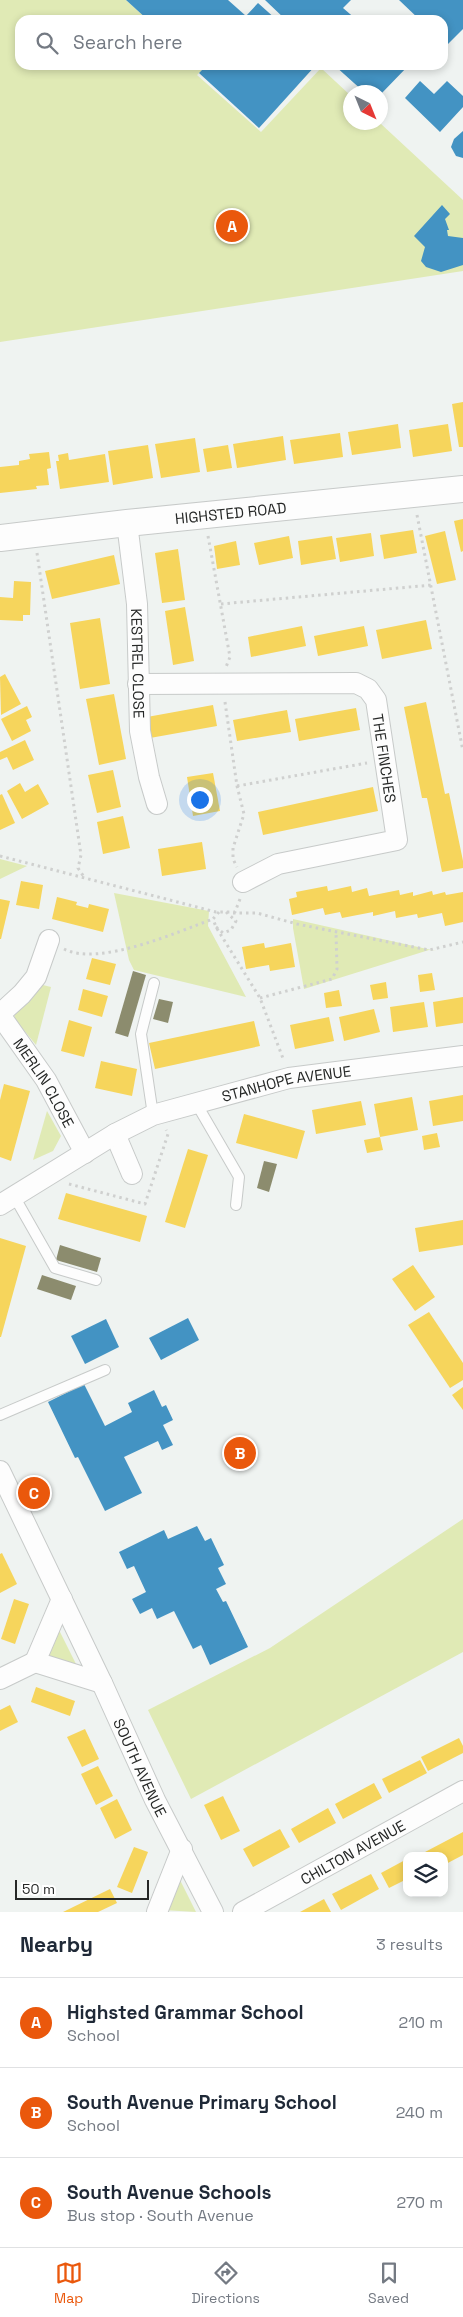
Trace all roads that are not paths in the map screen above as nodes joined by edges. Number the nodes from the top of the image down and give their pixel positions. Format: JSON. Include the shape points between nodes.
{"nodes":[{"id":1,"x":463,"y":489,"type":"edge"},
{"id":2,"x":127,"y":523,"type":"junction"},
{"id":3,"x":0,"y":538,"type":"edge"},
{"id":4,"x":138,"y":684,"type":"junction"},
{"id":5,"x":157,"y":804,"type":"dead end"},
{"id":6,"x":243,"y":882,"type":"road end"},
{"id":7,"x":49,"y":940,"type":"road end"},
{"id":8,"x":154,"y":983,"type":"dead end"},
{"id":9,"x":0,"y":1014,"type":"edge"},
{"id":10,"x":463,"y":1056,"type":"edge"},
{"id":11,"x":196,"y":1103,"type":"junction"},
{"id":12,"x":153,"y":1115,"type":"junction"},
{"id":13,"x":115,"y":1134,"type":"junction"},
{"id":14,"x":85,"y":1153,"type":"junction"},
{"id":15,"x":131,"y":1175,"type":"dead end"},
{"id":16,"x":7,"y":1200,"type":"edge"},
{"id":17,"x":236,"y":1205,"type":"dead end"},
{"id":18,"x":96,"y":1280,"type":"dead end"},
{"id":19,"x":105,"y":1370,"type":"dead end"},
{"id":20,"x":0,"y":1415,"type":"edge"},
{"id":21,"x":0,"y":1471,"type":"edge"},
{"id":22,"x":0,"y":1510,"type":"edge"},
{"id":23,"x":22,"y":1516,"type":"junction"},
{"id":24,"x":62,"y":1599,"type":"junction"},
{"id":25,"x":35,"y":1662,"type":"junction"},
{"id":26,"x":0,"y":1679,"type":"edge"},
{"id":27,"x":102,"y":1683,"type":"junction"},
{"id":28,"x":463,"y":1792,"type":"edge"},
{"id":29,"x":182,"y":1849,"type":"junction"},
{"id":30,"x":157,"y":1912,"type":"edge"},
{"id":31,"x":213,"y":1912,"type":"edge"},
{"id":32,"x":243,"y":1912,"type":"edge"}],
"edges":[{"from":1,"to":2,"type":"street","name":"HIGHSTED ROAD"},
{"from":2,"to":3,"type":"street","name":"HIGHSTED ROAD"},
{"from":2,"to":4,"type":"street","name":"KESTREL CLOSE","via":[[137,604]]},
{"from":4,"to":5,"type":"street","name":"KESTREL CLOSE","via":[[140,730]]},
{"from":4,"to":6,"type":"street","name":"THE FINCHES","via":[[356,682],[368,689],[376,700],[397,840],[278,864]]},
{"from":7,"to":9,"type":"street","name":"MERLIN CLOSE","via":[[36,977]]},
{"from":8,"to":12,"type":"lane","via":[[141,1034]]},
{"from":9,"to":14,"type":"street","name":"MERLIN CLOSE","via":[[46,1080]]},
{"from":10,"to":11,"type":"street","name":"STANHOPE AVENUE","via":[[289,1078]]},
{"from":11,"to":12,"type":"street","name":"STANHOPE AVENUE"},
{"from":11,"to":17,"type":"lane","via":[[239,1177]]},
{"from":12,"to":13,"type":"street","name":"STANHOPE AVENUE"},
{"from":13,"to":14,"type":"street","name":"STANHOPE AVENUE"},
{"from":13,"to":15,"type":"street"},
{"from":14,"to":16,"type":"street","name":"STANHOPE AVENUE"},
{"from":16,"to":18,"type":"lane","via":[[55,1268]]},
{"from":19,"to":20,"type":"lane"},
{"from":21,"to":23,"type":"street","name":"SOUTH AVENUE"},
{"from":22,"to":23,"type":"street"},
{"from":23,"to":24,"type":"street","name":"SOUTH AVENUE"},
{"from":24,"to":25,"type":"street"},
{"from":24,"to":27,"type":"street","name":"SOUTH AVENUE"},
{"from":25,"to":26,"type":"street"},
{"from":25,"to":27,"type":"street"},
{"from":27,"to":29,"type":"street","name":"SOUTH AVENUE","via":[[155,1800]]},
{"from":28,"to":32,"type":"street","name":"CHILTON AVENUE"},
{"from":29,"to":30,"type":"street"},
{"from":29,"to":31,"type":"street","name":"SOUTH AVENUE"}]}
